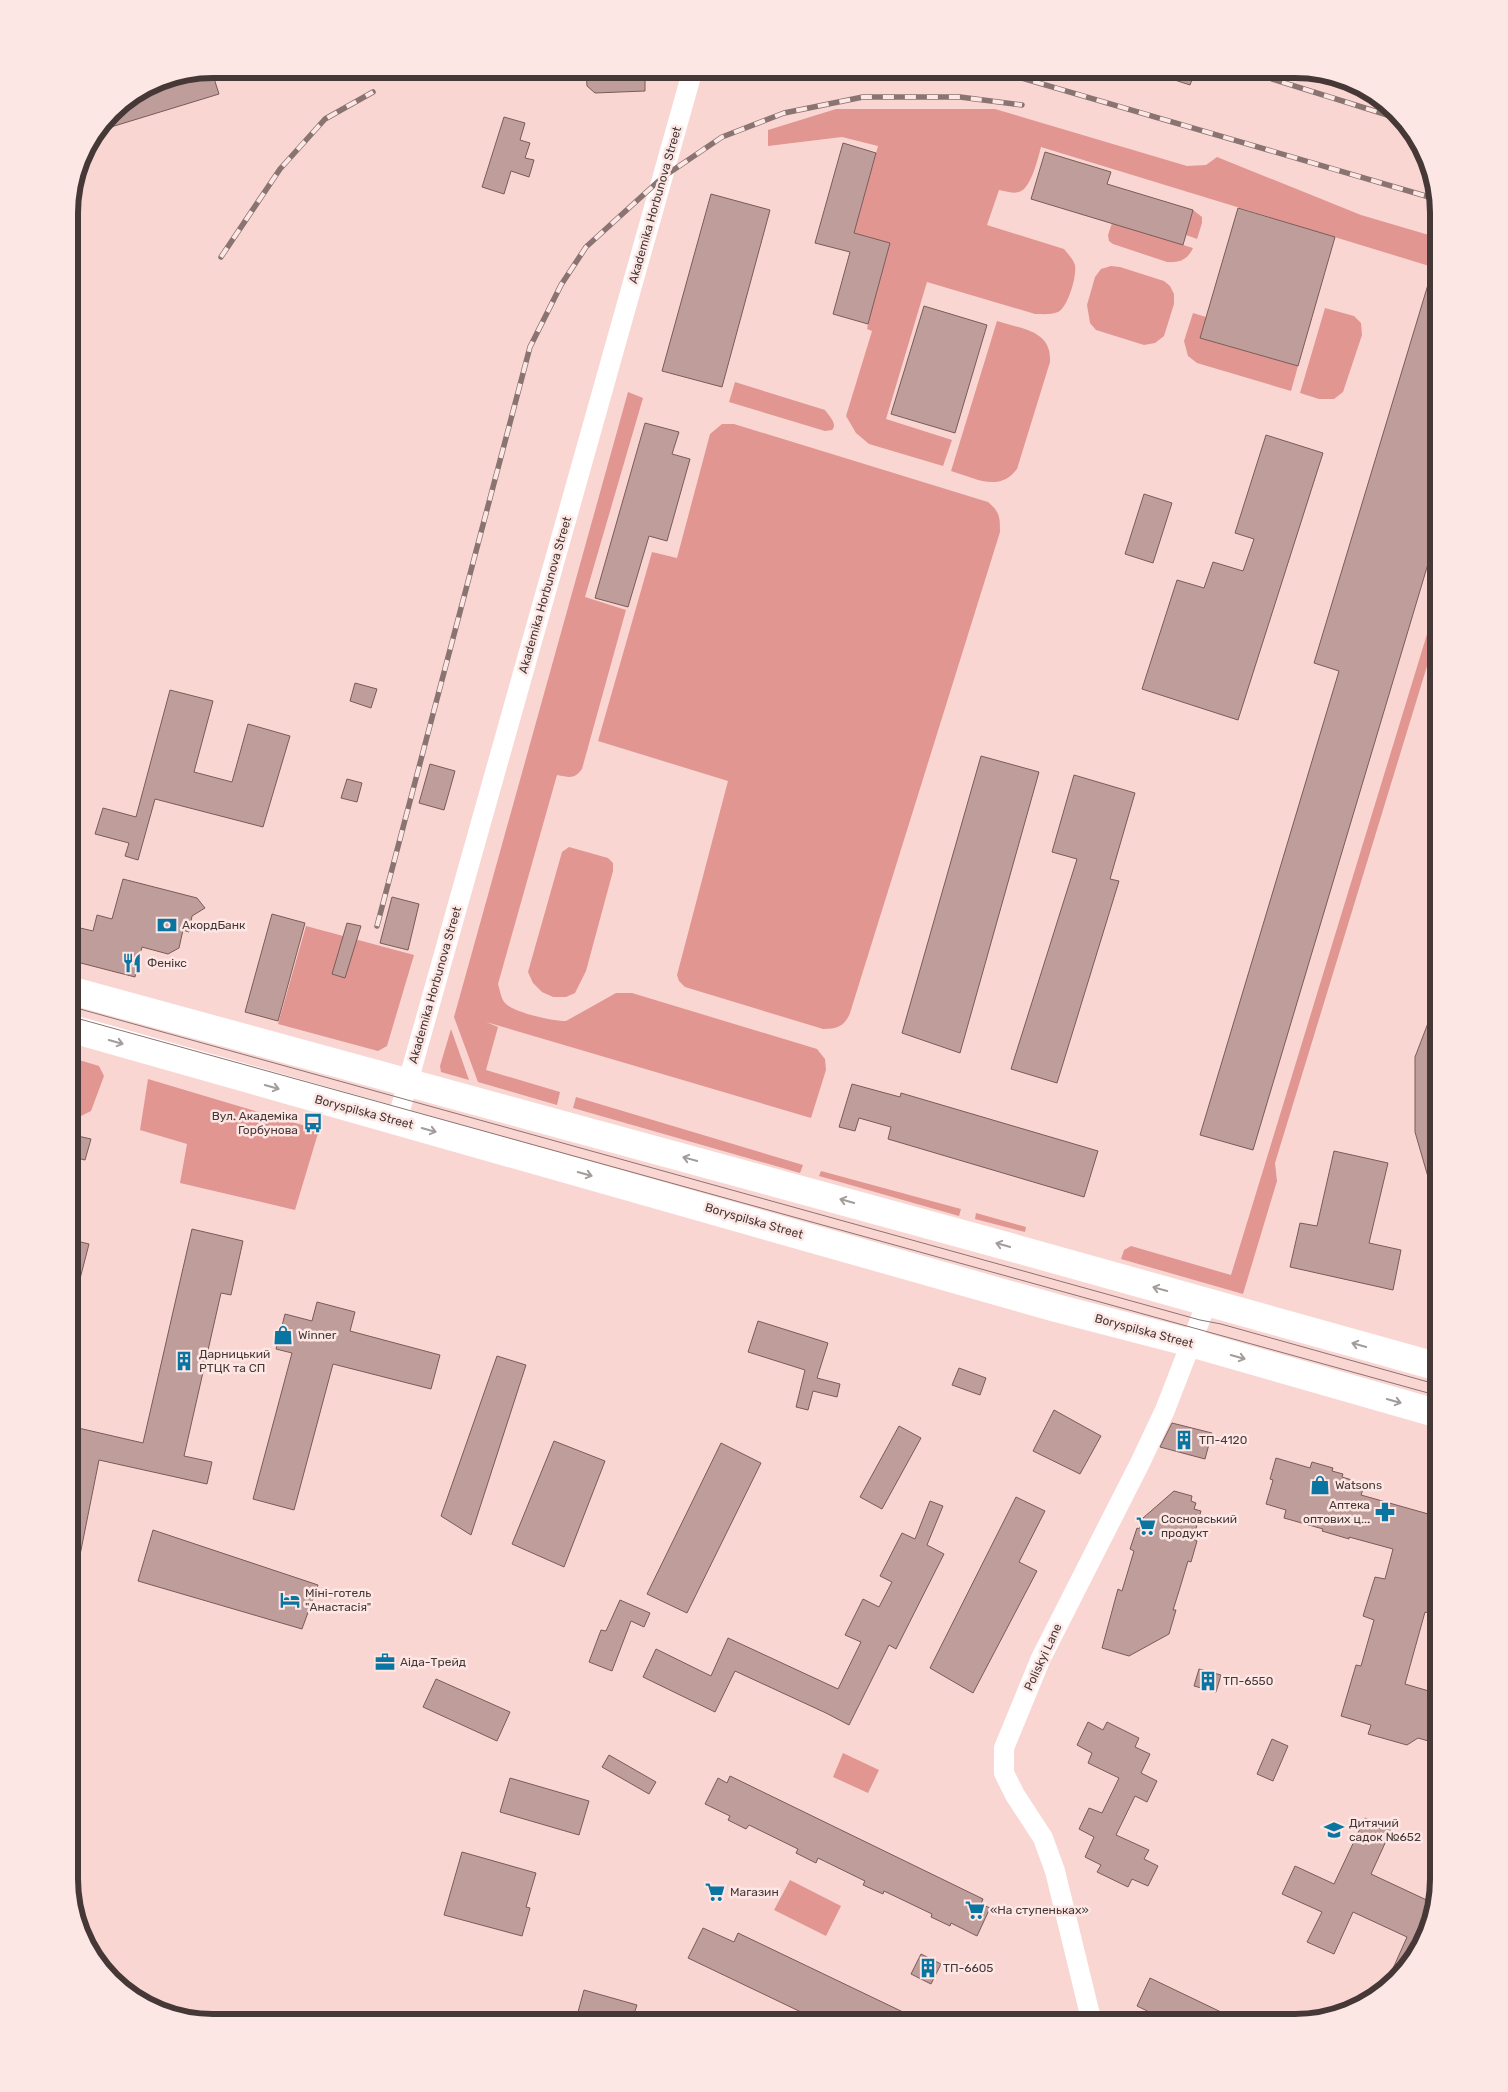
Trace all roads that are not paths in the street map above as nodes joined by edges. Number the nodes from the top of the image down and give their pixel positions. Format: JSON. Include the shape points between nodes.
{"nodes":[{"id":1,"x":690,"y":78,"type":"edge"},
{"id":2,"x":78,"y":992,"type":"edge"},
{"id":3,"x":78,"y":1031,"type":"edge"},
{"id":4,"x":408,"y":1080,"type":"junction"},
{"id":5,"x":397,"y":1121,"type":"junction"},
{"id":6,"x":1206,"y":1302,"type":"junction"},
{"id":7,"x":1191,"y":1343,"type":"junction"},
{"id":8,"x":1430,"y":1364,"type":"edge"},
{"id":9,"x":1430,"y":1411,"type":"edge"},
{"id":10,"x":1090,"y":2014,"type":"edge"}],
"edges":[{"from":1,"to":4,"type":"street","name":"Akademika Horbunova Street"},
{"from":2,"to":4,"type":"main road"},
{"from":3,"to":5,"type":"main road","name":"Boryspilska Street","one_way":true},
{"from":4,"to":5,"type":"street","name":"Akademika Horbunova Street"},
{"from":6,"to":4,"type":"main road","one_way":true},
{"from":5,"to":7,"type":"main road","name":"Boryspilska Street","one_way":true,"via":[[1085,1316]]},
{"from":6,"to":7,"type":"street","name":"Poliskyi Lane"},
{"from":8,"to":6,"type":"main road","one_way":true},
{"from":7,"to":9,"type":"main road","name":"Boryspilska Street","one_way":true},
{"from":7,"to":10,"type":"street","name":"Poliskyi Lane","via":[[1165,1410],[1041,1658],[1004,1748],[1004,1773],[1043,1838],[1055,1871]]}]}
